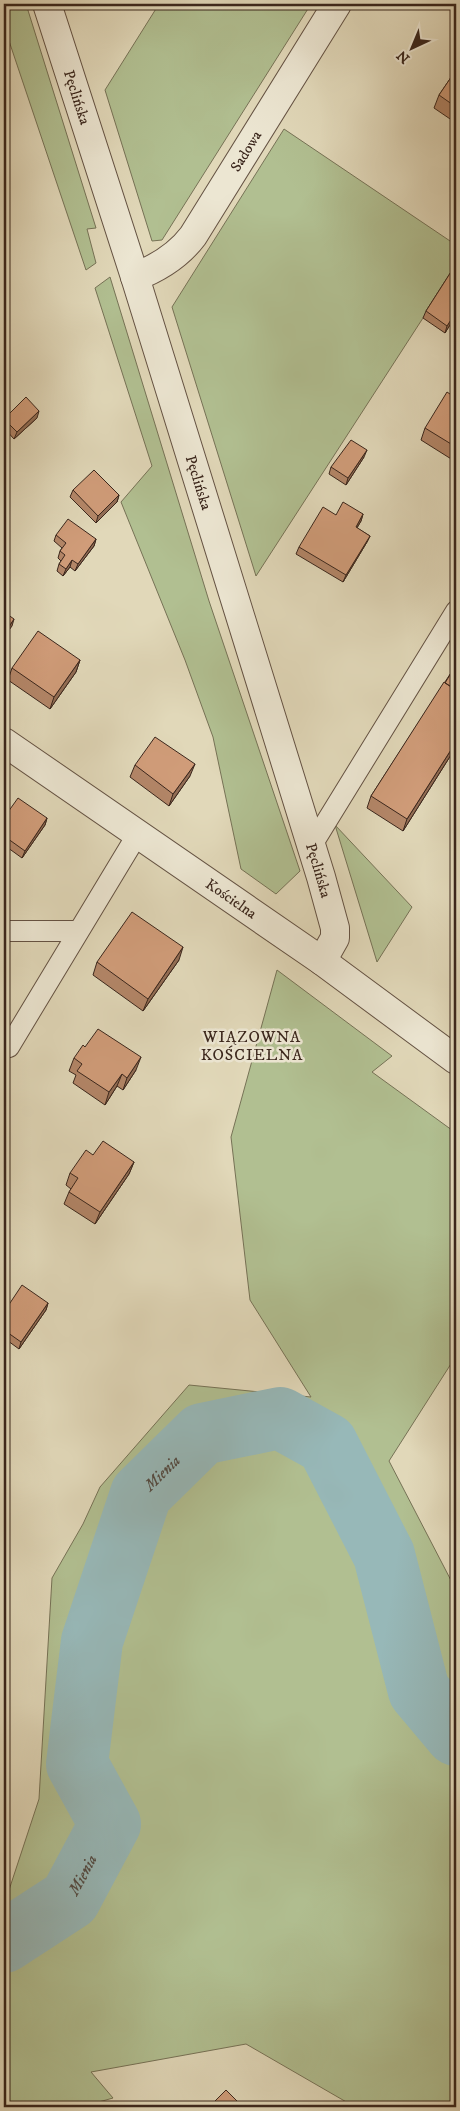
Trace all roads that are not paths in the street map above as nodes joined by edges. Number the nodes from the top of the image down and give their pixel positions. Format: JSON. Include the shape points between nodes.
{"nodes":[{"id":1,"x":47,"y":4,"type":"edge"},
{"id":2,"x":337,"y":4,"type":"edge"},
{"id":3,"x":135,"y":277,"type":"junction"},
{"id":4,"x":456,"y":611,"type":"edge"},
{"id":5,"x":4,"y":742,"type":"edge"},
{"id":6,"x":137,"y":835,"type":"junction"},
{"id":7,"x":312,"y":845,"type":"junction"},
{"id":8,"x":4,"y":931,"type":"edge"},
{"id":9,"x":79,"y":932,"type":"junction"},
{"id":10,"x":322,"y":961,"type":"junction"},
{"id":11,"x":9,"y":1047,"type":"dead end"},
{"id":12,"x":456,"y":1060,"type":"edge"}],
"edges":[{"from":1,"to":3,"type":"street","name":"Pęclińska"},
{"from":2,"to":3,"type":"street","name":"Sadowa","via":[[193,236],[184,248],[156,269]]},
{"from":3,"to":7,"type":"street","name":"Pęclińska"},
{"from":4,"to":7,"type":"lane"},
{"from":5,"to":6,"type":"street","name":"Kościelna"},
{"from":6,"to":9,"type":"lane"},
{"from":6,"to":10,"type":"street","name":"Kościelna"},
{"from":7,"to":10,"type":"street","name":"Pęclińska","via":[[335,928],[335,938]]},
{"from":8,"to":9,"type":"lane"},
{"from":9,"to":11,"type":"lane"},
{"from":10,"to":12,"type":"street","name":"Kościelna"}]}
